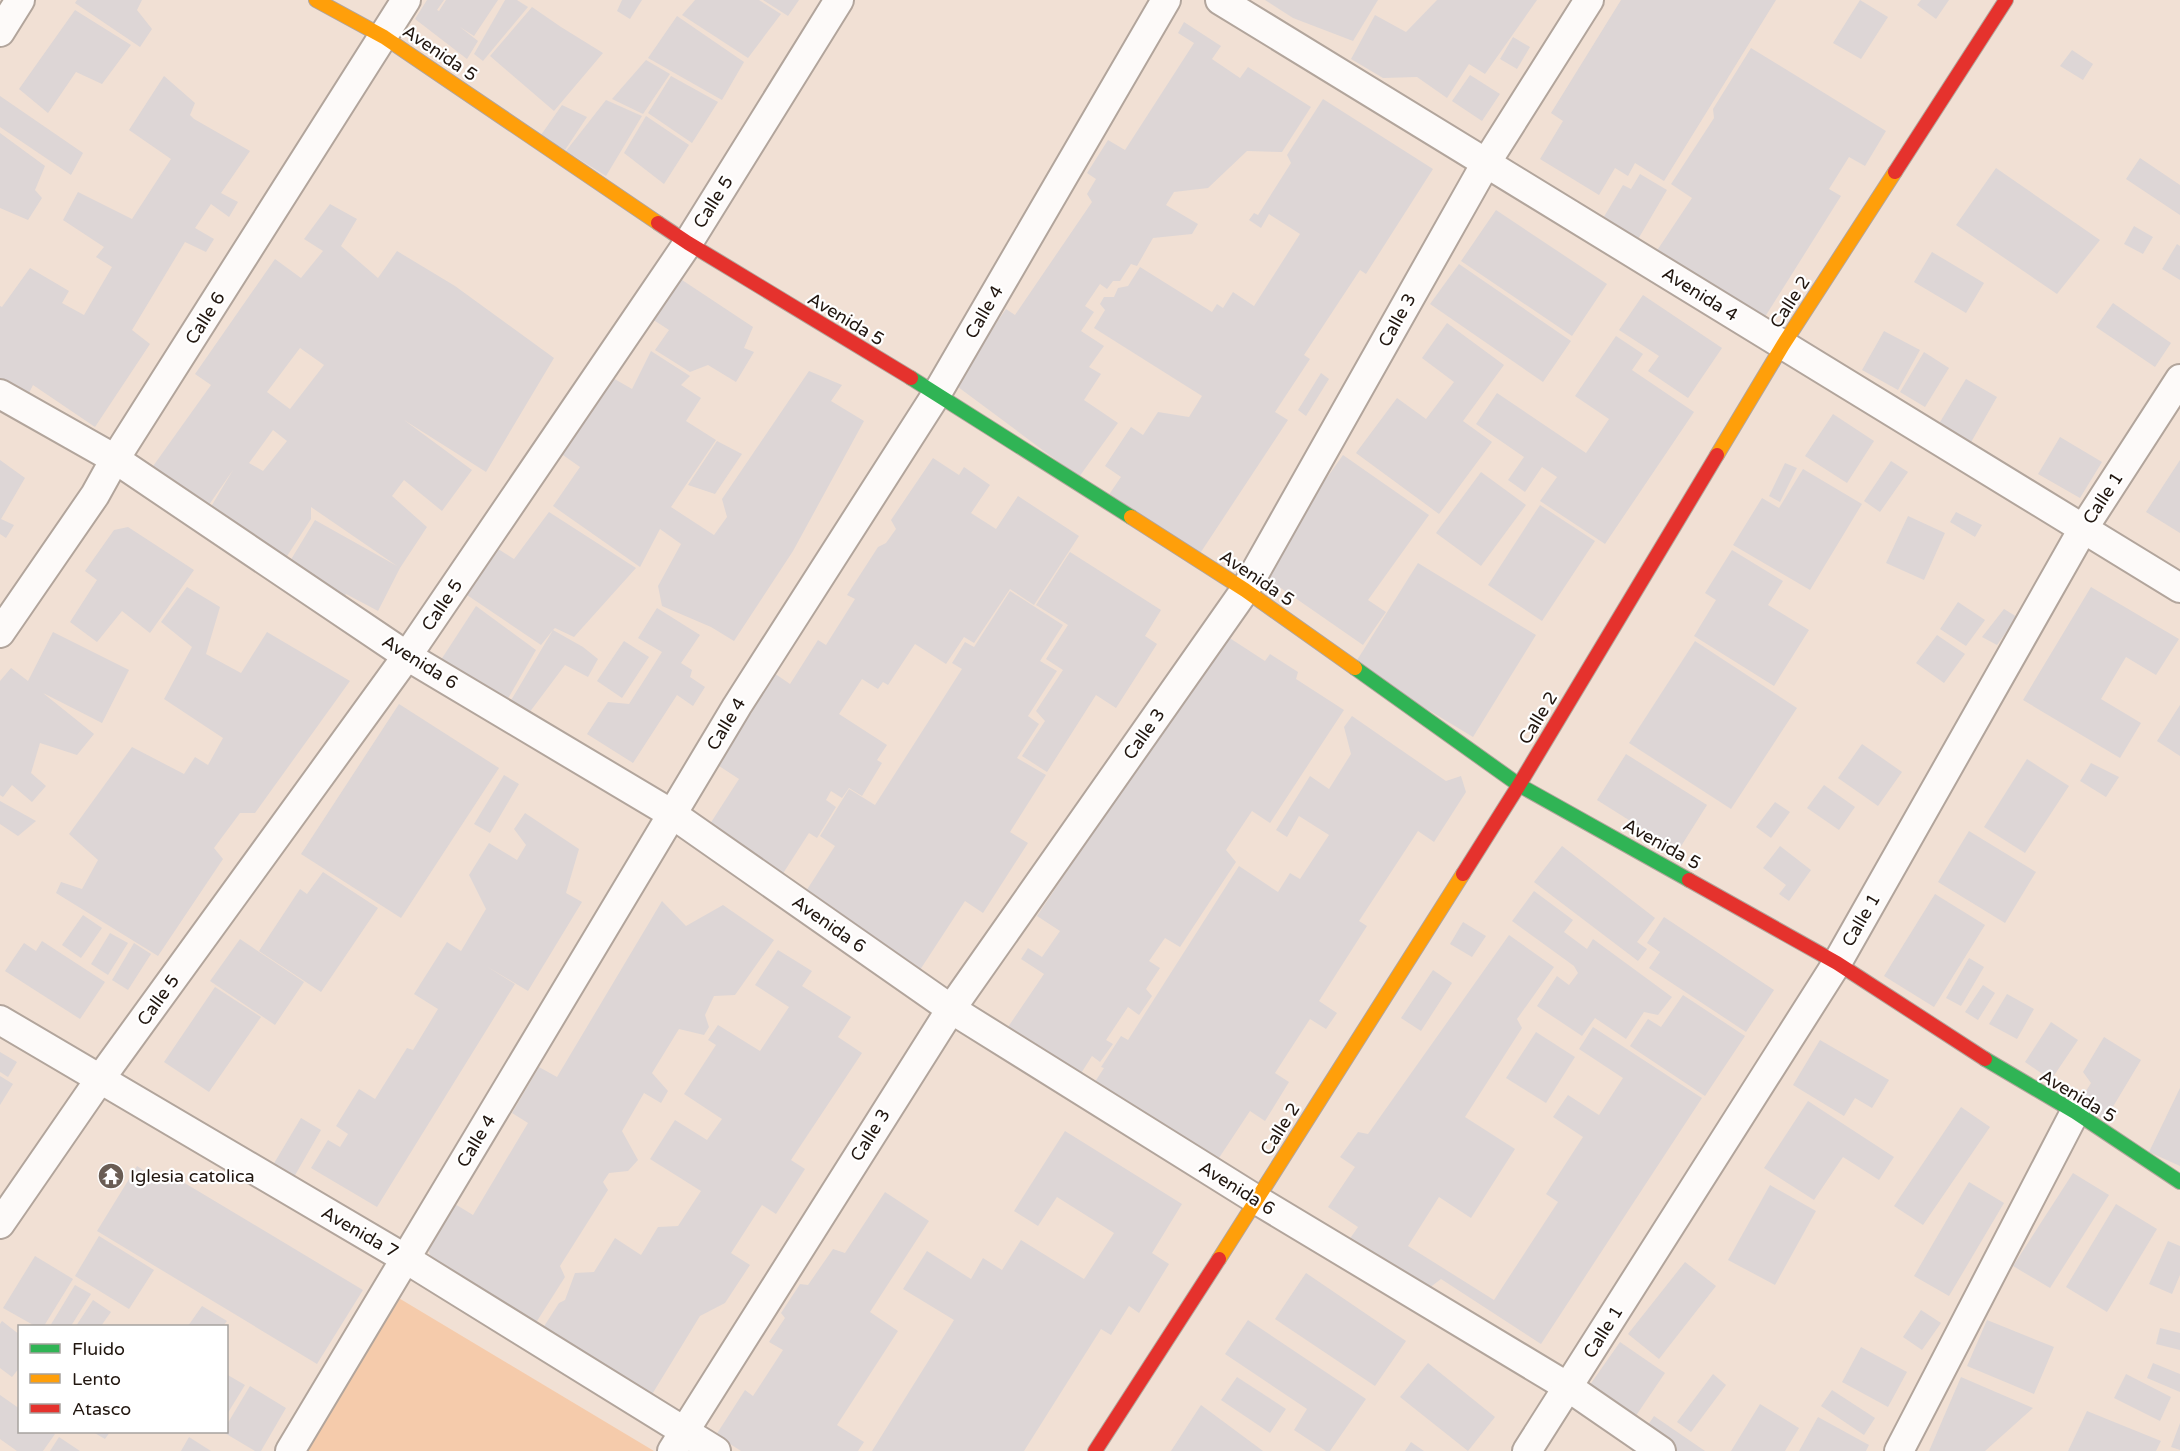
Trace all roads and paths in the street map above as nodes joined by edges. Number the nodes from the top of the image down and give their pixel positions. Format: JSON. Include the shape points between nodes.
{"nodes":[{"id":1,"x":21,"y":0,"type":"edge"},
{"id":2,"x":316,"y":0,"type":"edge"},
{"id":3,"x":406,"y":0,"type":"edge"},
{"id":4,"x":838,"y":0,"type":"edge"},
{"id":5,"x":1167,"y":0,"type":"edge"},
{"id":6,"x":1220,"y":0,"type":"edge"},
{"id":7,"x":1589,"y":0,"type":"edge"},
{"id":8,"x":2006,"y":0,"type":"edge"},
{"id":9,"x":0,"y":32,"type":"edge"},
{"id":10,"x":384,"y":37,"type":"junction"},
{"id":11,"x":1486,"y":163,"type":"junction"},
{"id":12,"x":688,"y":243,"type":"junction"},
{"id":13,"x":1783,"y":345,"type":"junction"},
{"id":14,"x":2180,"y":379,"type":"edge"},
{"id":15,"x":0,"y":394,"type":"edge"},
{"id":16,"x":936,"y":395,"type":"junction"},
{"id":17,"x":115,"y":459,"type":"junction"},
{"id":18,"x":2083,"y":529,"type":"junction"},
{"id":19,"x":2180,"y":588,"type":"edge"},
{"id":20,"x":1245,"y":590,"type":"junction"},
{"id":21,"x":0,"y":633,"type":"edge"},
{"id":22,"x":407,"y":656,"type":"junction"},
{"id":23,"x":1519,"y":785,"type":"junction"},
{"id":24,"x":672,"y":814,"type":"junction"},
{"id":25,"x":1837,"y":963,"type":"junction"},
{"id":26,"x":951,"y":1009,"type":"junction"},
{"id":27,"x":0,"y":1020,"type":"edge"},
{"id":28,"x":100,"y":1079,"type":"junction"},
{"id":29,"x":2075,"y":1112,"type":"junction"},
{"id":30,"x":2180,"y":1182,"type":"edge"},
{"id":31,"x":1257,"y":1200,"type":"junction"},
{"id":32,"x":0,"y":1224,"type":"edge"},
{"id":33,"x":406,"y":1258,"type":"junction"},
{"id":34,"x":1568,"y":1387,"type":"junction"},
{"id":35,"x":678,"y":1441,"type":"edge"},
{"id":36,"x":290,"y":1451,"type":"edge"},
{"id":37,"x":716,"y":1451,"type":"edge"},
{"id":38,"x":1095,"y":1451,"type":"edge"},
{"id":39,"x":1527,"y":1451,"type":"edge"},
{"id":40,"x":1661,"y":1451,"type":"edge"},
{"id":41,"x":1899,"y":1451,"type":"edge"}],
"edges":[{"from":1,"to":9,"type":"street"},
{"from":2,"to":10,"type":"street","name":"Avenida 5"},
{"from":3,"to":10,"type":"street","name":"Calle 6"},
{"from":4,"to":12,"type":"street","name":"Calle 5"},
{"from":5,"to":16,"type":"street","name":"Calle 4"},
{"from":6,"to":11,"type":"street","name":"Avenida 4"},
{"from":7,"to":11,"type":"street","name":"Calle 3"},
{"from":8,"to":13,"type":"street","name":"Calle 2"},
{"from":10,"to":12,"type":"street","name":"Avenida 5"},
{"from":10,"to":17,"type":"street","name":"Calle 6"},
{"from":11,"to":13,"type":"street","name":"Avenida 4"},
{"from":11,"to":20,"type":"street","name":"Calle 3"},
{"from":12,"to":16,"type":"street","name":"Avenida 5"},
{"from":12,"to":22,"type":"street","name":"Calle 5"},
{"from":13,"to":18,"type":"street","name":"Avenida 4"},
{"from":13,"to":23,"type":"street","name":"Calle 2"},
{"from":14,"to":18,"type":"street","name":"Calle 1"},
{"from":15,"to":17,"type":"street","name":"Avenida 6"},
{"from":16,"to":20,"type":"street","name":"Avenida 5"},
{"from":16,"to":24,"type":"street","name":"Calle 4"},
{"from":17,"to":21,"type":"street","name":"Calle 6","via":[[95,495]]},
{"from":17,"to":22,"type":"street","name":"Avenida 6"},
{"from":18,"to":19,"type":"street","name":"Avenida 4"},
{"from":18,"to":25,"type":"street","name":"Calle 1"},
{"from":20,"to":23,"type":"street","name":"Avenida 5"},
{"from":20,"to":26,"type":"street","name":"Calle 3"},
{"from":22,"to":24,"type":"street","name":"Avenida 6"},
{"from":22,"to":28,"type":"street","name":"Calle 5"},
{"from":23,"to":25,"type":"street","name":"Avenida 5"},
{"from":23,"to":31,"type":"street","name":"Calle 2"},
{"from":24,"to":26,"type":"street","name":"Avenida 6"},
{"from":24,"to":33,"type":"street","name":"Calle 4"},
{"from":25,"to":29,"type":"street","name":"Avenida 5","via":[[2007,1074]]},
{"from":25,"to":34,"type":"street","name":"Calle 1"},
{"from":26,"to":31,"type":"street","name":"Avenida 6"},
{"from":26,"to":35,"type":"street","name":"Calle 3"},
{"from":27,"to":28,"type":"street","name":"Avenida 7"},
{"from":28,"to":32,"type":"street","name":"Calle 5"},
{"from":28,"to":33,"type":"street","name":"Avenida 7"},
{"from":29,"to":30,"type":"street","name":"Avenida 5"},
{"from":29,"to":41,"type":"street"},
{"from":31,"to":34,"type":"street","name":"Avenida 6"},
{"from":31,"to":38,"type":"street","name":"Calle 2"},
{"from":33,"to":35,"type":"street","name":"Avenida 7"},
{"from":33,"to":36,"type":"street","name":"Calle 4"},
{"from":34,"to":39,"type":"street","name":"Calle 1"},
{"from":34,"to":40,"type":"street","name":"Avenida 6"},
{"from":35,"to":37,"type":"street","name":"Avenida 7"}]}
